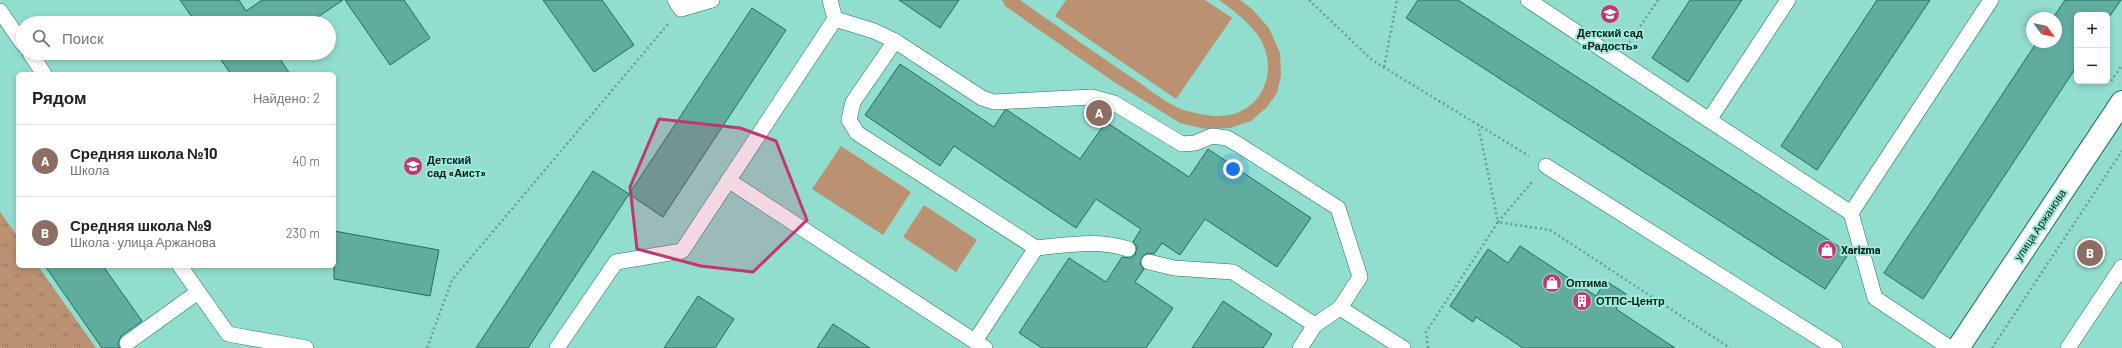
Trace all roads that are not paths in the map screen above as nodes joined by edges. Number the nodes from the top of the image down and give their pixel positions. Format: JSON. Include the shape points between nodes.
{"nodes":[{"id":1,"x":712,"y":0,"type":"edge"},
{"id":2,"x":830,"y":0,"type":"edge"},
{"id":3,"x":1528,"y":0,"type":"edge"},
{"id":4,"x":1788,"y":0,"type":"edge"},
{"id":5,"x":1991,"y":0,"type":"edge"},
{"id":6,"x":678,"y":4,"type":"edge"},
{"id":7,"x":0,"y":11,"type":"edge"},
{"id":8,"x":835,"y":19,"type":"junction"},
{"id":9,"x":16,"y":34,"type":"edge"},
{"id":10,"x":895,"y":41,"type":"junction"},
{"id":11,"x":35,"y":60,"type":"edge"},
{"id":12,"x":43,"y":72,"type":"edge"},
{"id":13,"x":2122,"y":102,"type":"edge"},
{"id":14,"x":1710,"y":120,"type":"junction"},
{"id":15,"x":1546,"y":166,"type":"road end"},
{"id":16,"x":728,"y":180,"type":"junction"},
{"id":17,"x":1850,"y":213,"type":"junction"},
{"id":18,"x":1036,"y":248,"type":"junction"},
{"id":19,"x":1128,"y":249,"type":"dead end"},
{"id":20,"x":1148,"y":262,"type":"dead end"},
{"id":21,"x":2122,"y":267,"type":"edge"},
{"id":22,"x":181,"y":268,"type":"edge"},
{"id":23,"x":198,"y":292,"type":"junction"},
{"id":24,"x":1340,"y":308,"type":"junction"},
{"id":25,"x":1315,"y":326,"type":"junction"},
{"id":26,"x":127,"y":343,"type":"dead end"},
{"id":27,"x":980,"y":344,"type":"edge"},
{"id":28,"x":306,"y":348,"type":"edge"},
{"id":29,"x":557,"y":348,"type":"edge"},
{"id":30,"x":1300,"y":348,"type":"edge"},
{"id":31,"x":1403,"y":348,"type":"edge"},
{"id":32,"x":1835,"y":348,"type":"edge"},
{"id":33,"x":1950,"y":348,"type":"edge"},
{"id":34,"x":1958,"y":348,"type":"edge"},
{"id":35,"x":2068,"y":348,"type":"edge"}],
"edges":[{"from":1,"to":6,"type":"lane"},
{"from":2,"to":8,"type":"lane"},
{"from":3,"to":14,"type":"lane"},
{"from":4,"to":14,"type":"lane"},
{"from":5,"to":17,"type":"lane"},
{"from":7,"to":9,"type":"lane"},
{"from":8,"to":10,"type":"lane","via":[[874,31]]},
{"from":8,"to":16,"type":"lane"},
{"from":10,"to":18,"type":"lane","via":[[853,102],[849,120],[857,133]]},
{"from":10,"to":24,"type":"lane","via":[[982,98],[994,102],[1092,97],[1114,103],[1182,144],[1195,143],[1212,136],[1227,138],[1239,145],[1338,208],[1360,277]]},
{"from":11,"to":12,"type":"lane"},
{"from":13,"to":34,"type":"street","name":"улица Аржанова"},
{"from":14,"to":17,"type":"lane"},
{"from":15,"to":32,"type":"lane"},
{"from":16,"to":27,"type":"lane"},
{"from":16,"to":29,"type":"lane","via":[[682,251],[616,262]]},
{"from":17,"to":33,"type":"lane","via":[[1875,298]]},
{"from":18,"to":19,"type":"lane","via":[[1087,242],[1111,244]]},
{"from":18,"to":27,"type":"lane"},
{"from":20,"to":25,"type":"lane","via":[[1174,268],[1233,272]]},
{"from":21,"to":35,"type":"lane"},
{"from":22,"to":23,"type":"lane"},
{"from":23,"to":26,"type":"lane"},
{"from":23,"to":28,"type":"lane","via":[[228,334]]},
{"from":24,"to":25,"type":"lane"},
{"from":24,"to":31,"type":"lane"},
{"from":25,"to":30,"type":"lane"}]}
